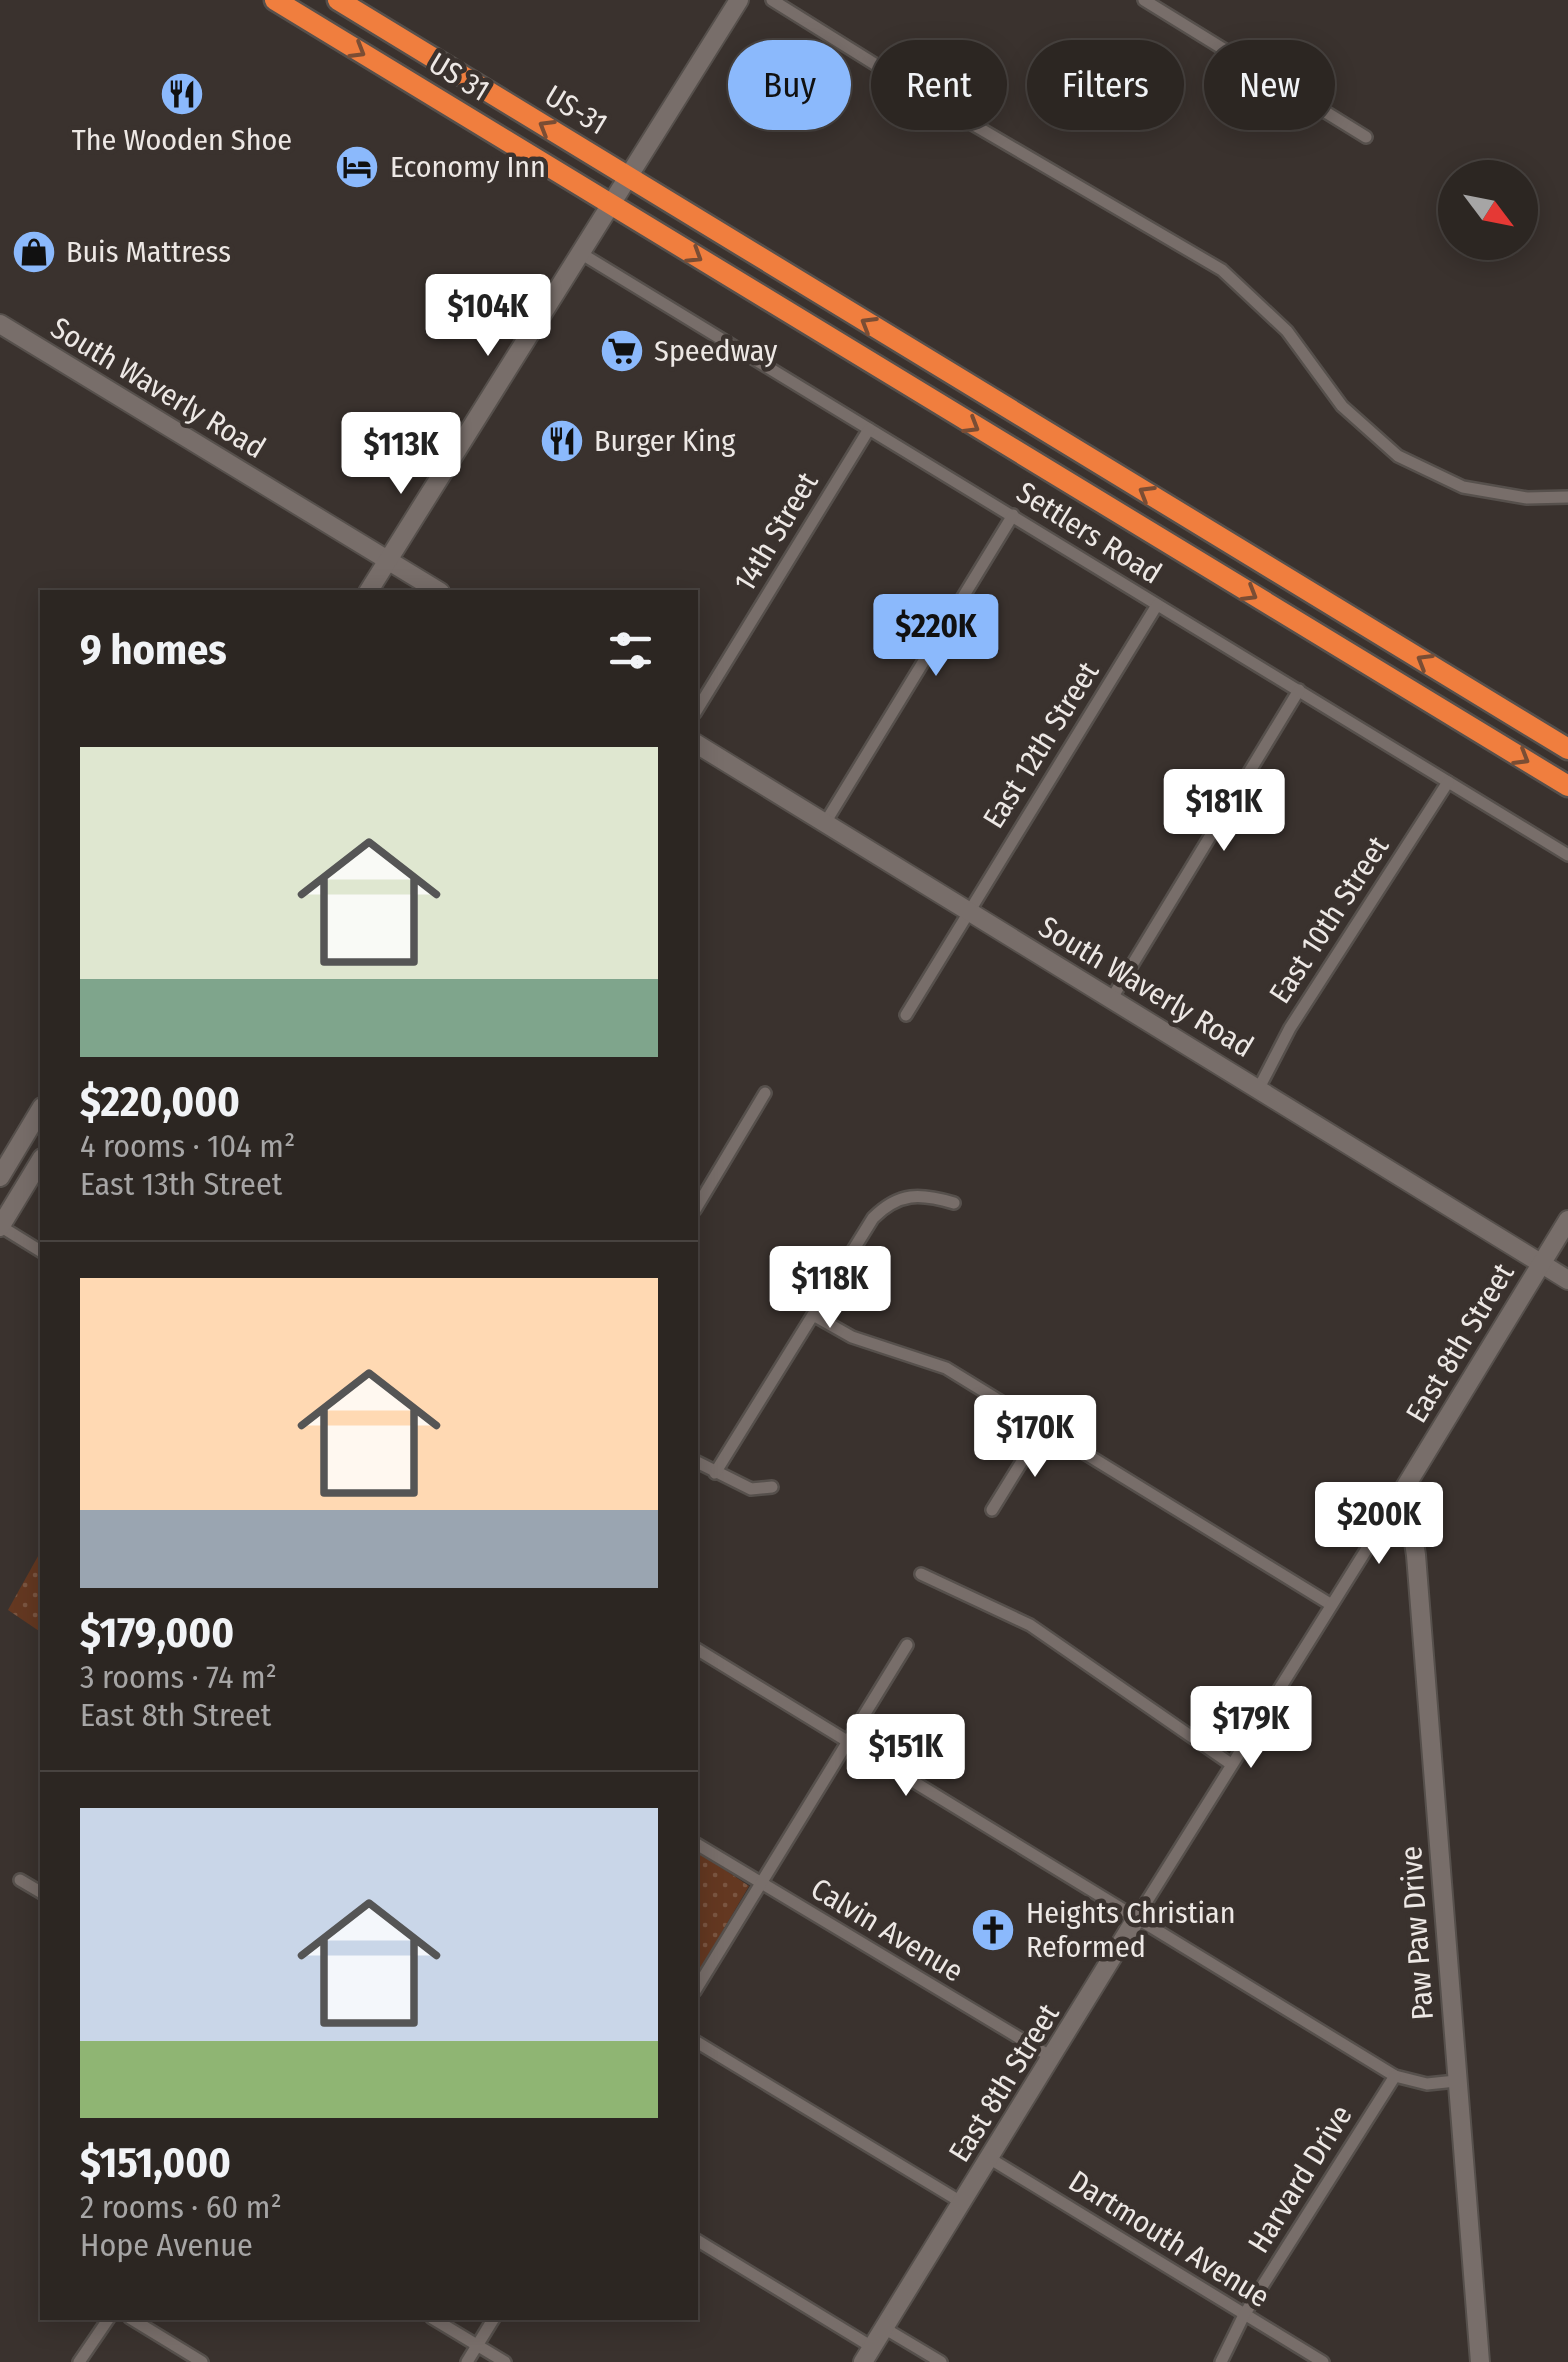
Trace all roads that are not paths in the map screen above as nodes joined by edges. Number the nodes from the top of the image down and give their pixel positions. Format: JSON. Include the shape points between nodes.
{"nodes":[{"id":1,"x":275,"y":0,"type":"edge"},
{"id":2,"x":739,"y":0,"type":"edge"},
{"id":3,"x":772,"y":0,"type":"edge"},
{"id":4,"x":1144,"y":0,"type":"edge"},
{"id":5,"x":339,"y":1,"type":"edge"},
{"id":6,"x":307,"y":20,"type":"junction"},
{"id":7,"x":1366,"y":136,"type":"dead end"},
{"id":8,"x":629,"y":178,"type":"junction"},
{"id":9,"x":612,"y":204,"type":"junction"},
{"id":10,"x":582,"y":254,"type":"junction"},
{"id":11,"x":0,"y":324,"type":"edge"},
{"id":12,"x":910,"y":350,"type":"junction"},
{"id":13,"x":893,"y":378,"type":"junction"},
{"id":14,"x":869,"y":429,"type":"junction"},
{"id":15,"x":1568,"y":497,"type":"edge"},
{"id":16,"x":1013,"y":515,"type":"junction"},
{"id":17,"x":388,"y":561,"type":"junction"},
{"id":18,"x":369,"y":590,"type":"edge"},
{"id":19,"x":437,"y":590,"type":"edge"},
{"id":20,"x":1157,"y":605,"type":"junction"},
{"id":21,"x":1299,"y":690,"type":"junction"},
{"id":22,"x":698,"y":708,"type":"edge"},
{"id":23,"x":1507,"y":712,"type":"junction"},
{"id":24,"x":1475,"y":730,"type":"junction"},
{"id":25,"x":698,"y":745,"type":"edge"},
{"id":26,"x":1568,"y":749,"type":"edge"},
{"id":27,"x":1448,"y":782,"type":"junction"},
{"id":28,"x":1568,"y":786,"type":"edge"},
{"id":29,"x":825,"y":823,"type":"junction"},
{"id":30,"x":1568,"y":856,"type":"edge"},
{"id":31,"x":969,"y":911,"type":"junction"},
{"id":32,"x":1112,"y":998,"type":"junction"},
{"id":33,"x":906,"y":1016,"type":"dead end"},
{"id":34,"x":1259,"y":1088,"type":"junction"},
{"id":35,"x":765,"y":1093,"type":"dead end"},
{"id":36,"x":40,"y":1109,"type":"edge"},
{"id":37,"x":40,"y":1161,"type":"edge"},
{"id":38,"x":0,"y":1177,"type":"edge"},
{"id":39,"x":954,"y":1203,"type":"dead end"},
{"id":40,"x":698,"y":1205,"type":"edge"},
{"id":41,"x":1568,"y":1220,"type":"edge"},
{"id":42,"x":0,"y":1226,"type":"edge"},
{"id":43,"x":40,"y":1251,"type":"edge"},
{"id":44,"x":1541,"y":1263,"type":"junction"},
{"id":45,"x":1568,"y":1280,"type":"edge"},
{"id":46,"x":815,"y":1316,"type":"junction"},
{"id":47,"x":1042,"y":1429,"type":"junction"},
{"id":48,"x":698,"y":1462,"type":"edge"},
{"id":49,"x":715,"y":1473,"type":"junction"},
{"id":50,"x":772,"y":1487,"type":"dead end"},
{"id":51,"x":1393,"y":1507,"type":"junction"},
{"id":52,"x":992,"y":1510,"type":"dead end"},
{"id":53,"x":921,"y":1574,"type":"dead end"},
{"id":54,"x":1330,"y":1604,"type":"junction"},
{"id":55,"x":907,"y":1645,"type":"dead end"},
{"id":56,"x":698,"y":1650,"type":"edge"},
{"id":57,"x":850,"y":1740,"type":"junction"},
{"id":58,"x":1231,"y":1764,"type":"junction"},
{"id":59,"x":698,"y":1845,"type":"edge"},
{"id":60,"x":20,"y":1880,"type":"dead end"},
{"id":61,"x":762,"y":1884,"type":"junction"},
{"id":62,"x":40,"y":1892,"type":"edge"},
{"id":63,"x":1137,"y":1917,"type":"junction"},
{"id":64,"x":698,"y":1986,"type":"edge"},
{"id":65,"x":698,"y":2043,"type":"edge"},
{"id":66,"x":1053,"y":2058,"type":"junction"},
{"id":67,"x":1395,"y":2076,"type":"junction"},
{"id":68,"x":1456,"y":2081,"type":"junction"},
{"id":69,"x":990,"y":2158,"type":"junction"},
{"id":70,"x":961,"y":2202,"type":"junction"},
{"id":71,"x":698,"y":2240,"type":"edge"},
{"id":72,"x":1244,"y":2315,"type":"junction"},
{"id":73,"x":107,"y":2320,"type":"edge"},
{"id":74,"x":133,"y":2320,"type":"edge"},
{"id":75,"x":435,"y":2320,"type":"edge"},
{"id":76,"x":493,"y":2320,"type":"edge"},
{"id":77,"x":884,"y":2328,"type":"junction"},
{"id":78,"x":477,"y":2345,"type":"junction"},
{"id":79,"x":868,"y":2355,"type":"edge"},
{"id":80,"x":79,"y":2362,"type":"edge"},
{"id":81,"x":202,"y":2362,"type":"edge"},
{"id":82,"x":467,"y":2362,"type":"edge"},
{"id":83,"x":506,"y":2362,"type":"edge"},
{"id":84,"x":941,"y":2362,"type":"edge"},
{"id":85,"x":1221,"y":2362,"type":"edge"},
{"id":86,"x":1323,"y":2362,"type":"edge"},
{"id":87,"x":1480,"y":2362,"type":"edge"}],
"edges":[{"from":1,"to":6,"type":"highway","name":"US 31","number":"US 31"},
{"from":2,"to":8,"type":"main road"},
{"from":3,"to":15,"type":"street","via":[[1222,270],[1287,330],[1342,406],[1398,456],[1463,487]]},
{"from":4,"to":7,"type":"street"},
{"from":5,"to":6,"type":"highway","via":[[316,7]]},
{"from":8,"to":5,"type":"highway","name":"US-31","number":"US 31","one_way":true},
{"from":6,"to":9,"type":"highway","name":"US 31","number":"US 31","one_way":true},
{"from":8,"to":9,"type":"main road"},
{"from":12,"to":8,"type":"highway","number":"US 31","one_way":true},
{"from":9,"to":10,"type":"main road"},
{"from":9,"to":13,"type":"highway","number":"US 31","one_way":true},
{"from":10,"to":14,"type":"street","name":"Settlers Road"},
{"from":10,"to":17,"type":"main road"},
{"from":11,"to":17,"type":"main road","name":"South Waverly Road"},
{"from":12,"to":13,"type":"highway"},
{"from":23,"to":12,"type":"highway","number":"US 31","one_way":true},
{"from":13,"to":24,"type":"highway","number":"US 31","one_way":true},
{"from":14,"to":16,"type":"street","name":"Settlers Road"},
{"from":14,"to":22,"type":"street","name":"14th Street"},
{"from":16,"to":20,"type":"street","name":"Settlers Road"},
{"from":16,"to":29,"type":"street"},
{"from":17,"to":18,"type":"main road"},
{"from":17,"to":19,"type":"main road","name":"South Waverly Road"},
{"from":20,"to":21,"type":"street","name":"Settlers Road"},
{"from":20,"to":31,"type":"street","name":"East 12th Street"},
{"from":21,"to":27,"type":"street","name":"Settlers Road"},
{"from":21,"to":32,"type":"street"},
{"from":23,"to":24,"type":"highway"},
{"from":23,"to":26,"type":"highway","number":"US 31"},
{"from":24,"to":28,"type":"highway","number":"US 31","one_way":true},
{"from":25,"to":29,"type":"main road","name":"South Waverly Road"},
{"from":27,"to":30,"type":"street","name":"Settlers Road"},
{"from":27,"to":34,"type":"street","name":"East 10th Street","via":[[1290,1028]]},
{"from":29,"to":31,"type":"main road","name":"South Waverly Road"},
{"from":31,"to":32,"type":"main road","name":"South Waverly Road"},
{"from":31,"to":33,"type":"street","name":"East 12th Street"},
{"from":32,"to":34,"type":"main road","name":"South Waverly Road"},
{"from":34,"to":44,"type":"main road","name":"South Waverly Road"},
{"from":35,"to":40,"type":"street"},
{"from":36,"to":38,"type":"main road"},
{"from":37,"to":42,"type":"main road"},
{"from":39,"to":46,"type":"street","via":[[920,1194],[886,1205]]},
{"from":41,"to":44,"type":"main road","name":"East 8th Street"},
{"from":42,"to":43,"type":"street"},
{"from":44,"to":45,"type":"main road","name":"South Waverly Road"},
{"from":44,"to":51,"type":"main road","name":"East 8th Street"},
{"from":46,"to":47,"type":"street","via":[[852,1337],[946,1368]]},
{"from":46,"to":49,"type":"street"},
{"from":47,"to":52,"type":"street"},
{"from":47,"to":54,"type":"street"},
{"from":48,"to":49,"type":"street"},
{"from":49,"to":50,"type":"street","via":[[751,1490]]},
{"from":51,"to":54,"type":"street","name":"East 8th Street"},
{"from":51,"to":68,"type":"main road","name":"Paw Paw Drive","via":[[1412,1530],[1416,1555]]},
{"from":53,"to":58,"type":"street","via":[[1030,1625]]},
{"from":54,"to":58,"type":"street","name":"East 8th Street"},
{"from":55,"to":57,"type":"street"},
{"from":56,"to":57,"type":"street"},
{"from":57,"to":61,"type":"street"},
{"from":57,"to":63,"type":"street"},
{"from":58,"to":63,"type":"street","name":"East 8th Street"},
{"from":59,"to":61,"type":"street","name":"Calvin Avenue"},
{"from":60,"to":62,"type":"street"},
{"from":61,"to":64,"type":"street"},
{"from":61,"to":66,"type":"street","name":"Calvin Avenue"},
{"from":63,"to":66,"type":"main road","name":"East 8th Street"},
{"from":63,"to":67,"type":"street"},
{"from":65,"to":70,"type":"street"},
{"from":66,"to":69,"type":"main road","name":"East 8th Street"},
{"from":67,"to":68,"type":"street","via":[[1414,2083]]},
{"from":67,"to":72,"type":"street","name":"Harvard Drive"},
{"from":68,"to":87,"type":"main road","name":"Paw Paw Drive"},
{"from":69,"to":70,"type":"main road","name":"East 8th Street"},
{"from":69,"to":72,"type":"street","name":"Dartmouth Avenue"},
{"from":70,"to":77,"type":"main road","name":"East 8th Street"},
{"from":71,"to":79,"type":"street"},
{"from":72,"to":85,"type":"street","name":"Harvard Drive"},
{"from":72,"to":86,"type":"street","name":"Dartmouth Avenue"},
{"from":73,"to":80,"type":"street"},
{"from":74,"to":81,"type":"street"},
{"from":75,"to":78,"type":"street"},
{"from":76,"to":78,"type":"street"},
{"from":77,"to":79,"type":"main road","name":"East 8th Street"},
{"from":77,"to":84,"type":"street"},
{"from":78,"to":82,"type":"street"},
{"from":78,"to":83,"type":"street"}]}
